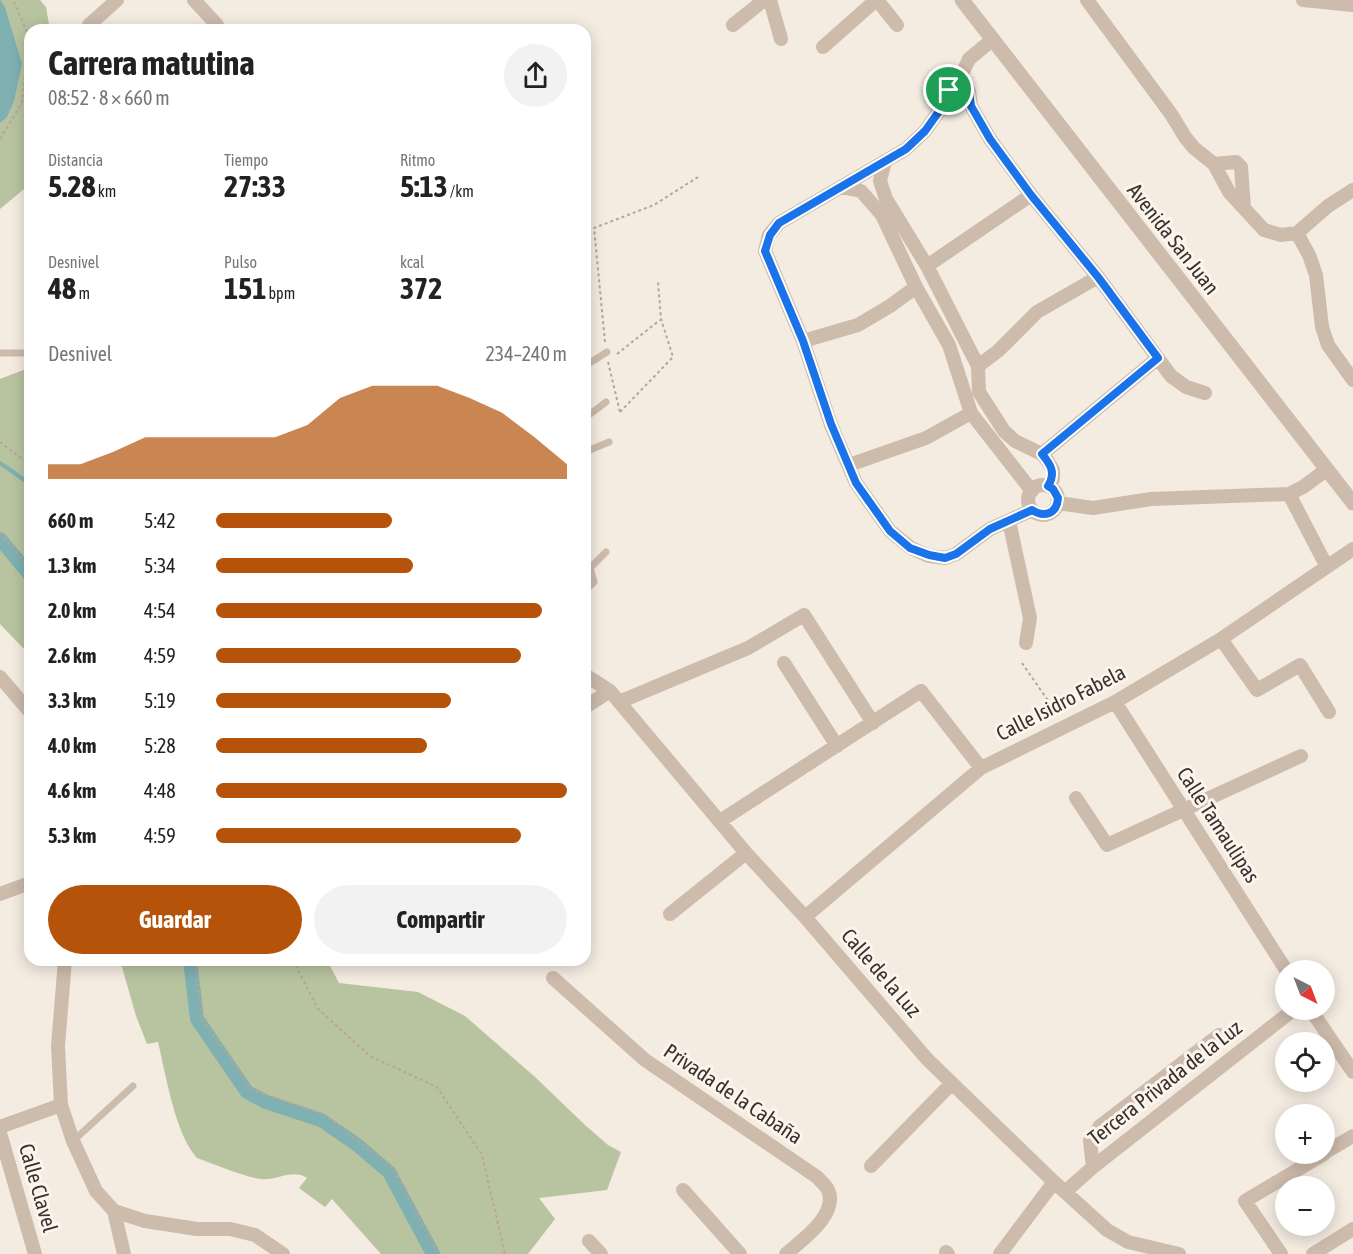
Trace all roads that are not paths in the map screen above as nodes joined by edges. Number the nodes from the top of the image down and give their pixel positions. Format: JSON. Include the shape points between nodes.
{"nodes":[{"id":1,"x":117,"y":0,"type":"edge"},
{"id":2,"x":194,"y":0,"type":"edge"},
{"id":3,"x":764,"y":0,"type":"edge"},
{"id":4,"x":770,"y":0,"type":"edge"},
{"id":5,"x":876,"y":0,"type":"edge"},
{"id":6,"x":962,"y":0,"type":"edge"},
{"id":7,"x":1088,"y":0,"type":"edge"},
{"id":8,"x":1303,"y":0,"type":"edge"},
{"id":9,"x":1353,"y":5,"type":"edge"},
{"id":10,"x":90,"y":24,"type":"edge"},
{"id":11,"x":216,"y":24,"type":"edge"},
{"id":12,"x":897,"y":25,"type":"dead end"},
{"id":13,"x":733,"y":26,"type":"dead end"},
{"id":14,"x":781,"y":39,"type":"dead end"},
{"id":15,"x":992,"y":40,"type":"junction"},
{"id":16,"x":823,"y":47,"type":"dead end"},
{"id":17,"x":959,"y":80,"type":"junction"},
{"id":18,"x":945,"y":103,"type":"junction"},
{"id":19,"x":971,"y":106,"type":"junction"},
{"id":20,"x":885,"y":161,"type":"junction"},
{"id":21,"x":1214,"y":164,"type":"junction"},
{"id":22,"x":841,"y":187,"type":"junction"},
{"id":23,"x":1353,"y":190,"type":"edge"},
{"id":24,"x":1031,"y":195,"type":"junction"},
{"id":25,"x":1244,"y":208,"type":"junction"},
{"id":26,"x":1297,"y":233,"type":"junction"},
{"id":27,"x":927,"y":267,"type":"junction"},
{"id":28,"x":1098,"y":277,"type":"junction"},
{"id":29,"x":916,"y":287,"type":"junction"},
{"id":30,"x":803,"y":341,"type":"junction"},
{"id":31,"x":607,"y":352,"type":"road end"},
{"id":32,"x":0,"y":353,"type":"edge"},
{"id":33,"x":24,"y":353,"type":"edge"},
{"id":34,"x":1158,"y":358,"type":"junction"},
{"id":35,"x":591,"y":362,"type":"edge"},
{"id":36,"x":978,"y":366,"type":"junction"},
{"id":37,"x":1353,"y":380,"type":"edge"},
{"id":38,"x":1205,"y":393,"type":"dead end"},
{"id":39,"x":606,"y":402,"type":"dead end"},
{"id":40,"x":591,"y":413,"type":"edge"},
{"id":41,"x":971,"y":413,"type":"junction"},
{"id":42,"x":609,"y":442,"type":"dead end"},
{"id":43,"x":591,"y":450,"type":"edge"},
{"id":44,"x":1042,"y":454,"type":"junction"},
{"id":45,"x":849,"y":465,"type":"junction"},
{"id":46,"x":1326,"y":470,"type":"junction"},
{"id":47,"x":1048,"y":486,"type":"junction"},
{"id":48,"x":1032,"y":491,"type":"junction"},
{"id":49,"x":1289,"y":494,"type":"junction"},
{"id":50,"x":1058,"y":503,"type":"junction"},
{"id":51,"x":1353,"y":503,"type":"edge"},
{"id":52,"x":1032,"y":510,"type":"junction"},
{"id":53,"x":1009,"y":521,"type":"junction"},
{"id":54,"x":1353,"y":549,"type":"edge"},
{"id":55,"x":606,"y":552,"type":"dead end"},
{"id":56,"x":591,"y":567,"type":"edge"},
{"id":57,"x":1327,"y":567,"type":"junction"},
{"id":58,"x":591,"y":572,"type":"edge"},
{"id":59,"x":591,"y":585,"type":"edge"},
{"id":60,"x":1221,"y":639,"type":"junction"},
{"id":61,"x":1026,"y":643,"type":"dead end"},
{"id":62,"x":784,"y":663,"type":"dead end"},
{"id":63,"x":0,"y":677,"type":"edge"},
{"id":64,"x":591,"y":679,"type":"edge"},
{"id":65,"x":615,"y":696,"type":"junction"},
{"id":66,"x":1115,"y":702,"type":"junction"},
{"id":67,"x":24,"y":705,"type":"edge"},
{"id":68,"x":591,"y":705,"type":"edge"},
{"id":69,"x":1329,"y":712,"type":"dead end"},
{"id":70,"x":873,"y":723,"type":"junction"},
{"id":71,"x":837,"y":746,"type":"junction"},
{"id":72,"x":1301,"y":756,"type":"dead end"},
{"id":73,"x":981,"y":768,"type":"junction"},
{"id":74,"x":1077,"y":798,"type":"dead end"},
{"id":75,"x":1183,"y":810,"type":"junction"},
{"id":76,"x":720,"y":821,"type":"junction"},
{"id":77,"x":746,"y":853,"type":"junction"},
{"id":78,"x":24,"y":885,"type":"edge"},
{"id":79,"x":0,"y":894,"type":"edge"},
{"id":80,"x":670,"y":914,"type":"dead end"},
{"id":81,"x":805,"y":917,"type":"junction"},
{"id":82,"x":1280,"y":960,"type":"edge"},
{"id":83,"x":65,"y":966,"type":"edge"},
{"id":84,"x":553,"y":978,"type":"dead end"},
{"id":85,"x":1280,"y":1020,"type":"edge"},
{"id":86,"x":1318,"y":1020,"type":"edge"},
{"id":87,"x":1219,"y":1035,"type":"dead end"},
{"id":88,"x":1353,"y":1072,"type":"edge"},
{"id":89,"x":952,"y":1083,"type":"junction"},
{"id":90,"x":134,"y":1086,"type":"dead end"},
{"id":91,"x":61,"y":1105,"type":"junction"},
{"id":92,"x":0,"y":1127,"type":"edge"},
{"id":93,"x":0,"y":1133,"type":"edge"},
{"id":94,"x":1353,"y":1136,"type":"edge"},
{"id":95,"x":73,"y":1141,"type":"junction"},
{"id":96,"x":1335,"y":1147,"type":"edge"},
{"id":97,"x":1306,"y":1164,"type":"edge"},
{"id":98,"x":871,"y":1166,"type":"dead end"},
{"id":99,"x":1093,"y":1167,"type":"junction"},
{"id":100,"x":1054,"y":1182,"type":"junction"},
{"id":101,"x":683,"y":1190,"type":"dead end"},
{"id":102,"x":1065,"y":1192,"type":"junction"},
{"id":103,"x":114,"y":1211,"type":"junction"},
{"id":104,"x":1353,"y":1228,"type":"edge"},
{"id":105,"x":589,"y":1241,"type":"dead end"},
{"id":106,"x":35,"y":1254,"type":"edge"},
{"id":107,"x":124,"y":1254,"type":"edge"},
{"id":108,"x":283,"y":1254,"type":"edge"},
{"id":109,"x":601,"y":1254,"type":"edge"},
{"id":110,"x":740,"y":1254,"type":"edge"},
{"id":111,"x":786,"y":1254,"type":"edge"},
{"id":112,"x":1000,"y":1254,"type":"edge"},
{"id":113,"x":1179,"y":1254,"type":"edge"},
{"id":114,"x":1281,"y":1254,"type":"edge"},
{"id":115,"x":1313,"y":1254,"type":"edge"}],
"edges":[{"from":1,"to":10,"type":"street"},
{"from":2,"to":11,"type":"street"},
{"from":3,"to":13,"type":"street"},
{"from":4,"to":14,"type":"street"},
{"from":5,"to":12,"type":"street"},
{"from":5,"to":16,"type":"street"},
{"from":6,"to":15,"type":"street","name":"Avenida San Juan"},
{"from":7,"to":21,"type":"street","via":[[1185,137]]},
{"from":8,"to":9,"type":"street"},
{"from":15,"to":17,"type":"street","via":[[969,59]]},
{"from":15,"to":46,"type":"street","name":"Avenida San Juan"},
{"from":17,"to":18,"type":"street","via":[[949,90]]},
{"from":17,"to":19,"type":"street","via":[[969,92]]},
{"from":18,"to":19,"type":"street"},
{"from":18,"to":20,"type":"street","via":[[925,131]]},
{"from":19,"to":24,"type":"street"},
{"from":20,"to":22,"type":"street"},
{"from":20,"to":27,"type":"street","via":[[880,181],[886,199]]},
{"from":21,"to":25,"type":"street","via":[[1229,192]]},
{"from":21,"to":25,"type":"street","via":[[1236,162],[1241,166]]},
{"from":22,"to":29,"type":"street","via":[[861,191],[882,215]]},
{"from":22,"to":30,"type":"street","via":[[779,223],[765,251]]},
{"from":23,"to":26,"type":"street"},
{"from":24,"to":27,"type":"street"},
{"from":24,"to":28,"type":"street"},
{"from":25,"to":26,"type":"street","via":[[1264,230],[1281,235]]},
{"from":26,"to":37,"type":"street","via":[[1316,275],[1328,345]]},
{"from":27,"to":36,"type":"street"},
{"from":28,"to":34,"type":"street"},
{"from":28,"to":36,"type":"street","via":[[1037,312]]},
{"from":29,"to":30,"type":"street","via":[[858,324]]},
{"from":29,"to":41,"type":"street","via":[[949,345]]},
{"from":30,"to":45,"type":"street"},
{"from":31,"to":35,"type":"lane"},
{"from":32,"to":33,"type":"lane"},
{"from":34,"to":38,"type":"street","via":[[1171,376],[1186,387]]},
{"from":34,"to":44,"type":"street"},
{"from":36,"to":44,"type":"street","via":[[979,392],[1004,431]]},
{"from":39,"to":40,"type":"lane"},
{"from":41,"to":45,"type":"street","via":[[926,438]]},
{"from":41,"to":48,"type":"street"},
{"from":42,"to":43,"type":"lane"},
{"from":44,"to":47,"type":"street","via":[[1053,470]]},
{"from":45,"to":53,"type":"street","via":[[856,483],[890,531],[910,548],[929,555],[945,558],[956,554],[990,529]]},
{"from":46,"to":49,"type":"street"},
{"from":46,"to":51,"type":"street","name":"Avenida San Juan"},
{"from":47,"to":48,"type":"street"},
{"from":47,"to":50,"type":"street","via":[[1056,493]]},
{"from":48,"to":52,"type":"street","via":[[1028,501]]},
{"from":49,"to":50,"type":"street","via":[[1151,499],[1093,508]]},
{"from":49,"to":57,"type":"street"},
{"from":50,"to":52,"type":"street","via":[[1045,515]]},
{"from":52,"to":53,"type":"street"},
{"from":53,"to":61,"type":"street","via":[[1030,618]]},
{"from":54,"to":57,"type":"street","name":"Calle Isidro Fabela"},
{"from":55,"to":56,"type":"lane"},
{"from":57,"to":60,"type":"street","name":"Calle Isidro Fabela"},
{"from":58,"to":59,"type":"lane"},
{"from":60,"to":66,"type":"street","name":"Calle Isidro Fabela"},
{"from":60,"to":69,"type":"street","via":[[1257,690],[1300,665]]},
{"from":62,"to":71,"type":"street"},
{"from":63,"to":67,"type":"street"},
{"from":64,"to":65,"type":"street","name":"Calle de la Luz"},
{"from":65,"to":68,"type":"street"},
{"from":65,"to":70,"type":"street","via":[[748,648],[804,615]]},
{"from":65,"to":76,"type":"street","name":"Calle de la Luz"},
{"from":66,"to":73,"type":"street","name":"Calle Isidro Fabela"},
{"from":66,"to":75,"type":"street","name":"Calle Tamaulipas"},
{"from":70,"to":71,"type":"street"},
{"from":70,"to":73,"type":"street","via":[[921,691]]},
{"from":71,"to":76,"type":"street"},
{"from":72,"to":75,"type":"street"},
{"from":73,"to":81,"type":"street","name":"Calle Isidro Fabela"},
{"from":74,"to":75,"type":"street","via":[[1107,845]]},
{"from":75,"to":82,"type":"street","name":"Calle Tamaulipas"},
{"from":76,"to":77,"type":"street","name":"Calle de la Luz"},
{"from":77,"to":80,"type":"street"},
{"from":77,"to":81,"type":"street","name":"Calle de la Luz"},
{"from":78,"to":79,"type":"street"},
{"from":81,"to":89,"type":"street","name":"Calle de la Luz"},
{"from":83,"to":91,"type":"street","via":[[58,1046]]},
{"from":84,"to":111,"type":"street","name":"Privada de la Cabaña","via":[[645,1060],[817,1177],[828,1190],[829,1207],[821,1222]]},
{"from":85,"to":99,"type":"street","name":"Tercera Privada de la Luz"},
{"from":86,"to":88,"type":"street"},
{"from":87,"to":99,"type":"street","via":[[1100,1126],[1090,1141]]},
{"from":89,"to":98,"type":"street"},
{"from":89,"to":100,"type":"street","name":"Calle de la Luz"},
{"from":90,"to":95,"type":"lane"},
{"from":91,"to":92,"type":"street"},
{"from":91,"to":95,"type":"street"},
{"from":93,"to":106,"type":"street","name":"Calle Clavel"},
{"from":94,"to":96,"type":"street"},
{"from":95,"to":103,"type":"street","via":[[96,1191]]},
{"from":97,"to":114,"type":"street","via":[[1245,1201]]},
{"from":99,"to":102,"type":"street","name":"Tercera Privada de la Luz"},
{"from":100,"to":102,"type":"street","name":"Calle de la Luz"},
{"from":100,"to":112,"type":"street"},
{"from":101,"to":110,"type":"street"},
{"from":102,"to":113,"type":"street","name":"Calle de la Luz","via":[[1107,1230],[1128,1242]]},
{"from":103,"to":107,"type":"street"},
{"from":103,"to":108,"type":"street","via":[[145,1221],[255,1235]]},
{"from":104,"to":115,"type":"street"},
{"from":105,"to":109,"type":"street"}]}
